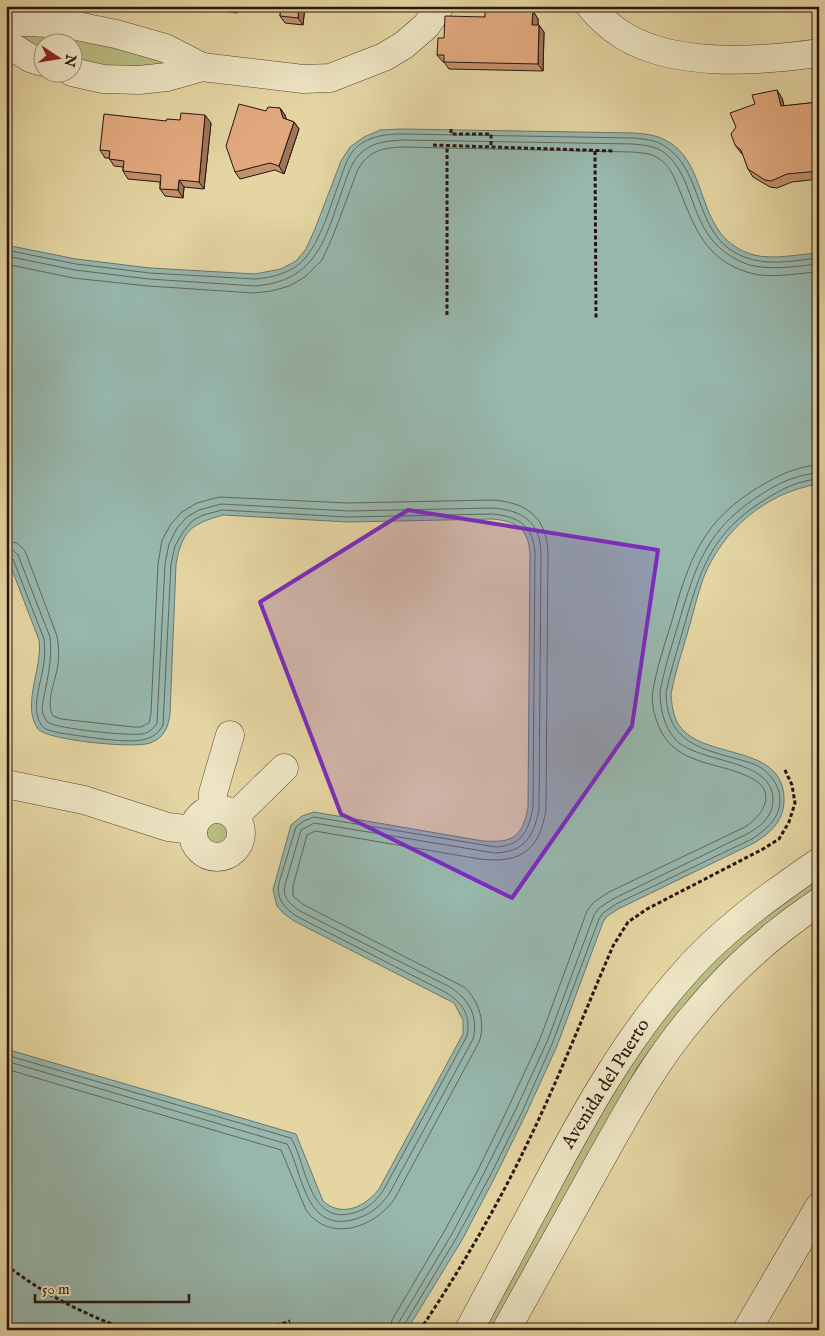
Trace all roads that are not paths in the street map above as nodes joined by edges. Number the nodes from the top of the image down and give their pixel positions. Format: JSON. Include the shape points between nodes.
{"nodes":[{"id":1,"x":440,"y":6,"type":"edge"},
{"id":2,"x":590,"y":6,"type":"edge"},
{"id":3,"x":6,"y":21,"type":"edge"},
{"id":4,"x":6,"y":43,"type":"edge"},
{"id":5,"x":819,"y":53,"type":"edge"},
{"id":6,"x":32,"y":59,"type":"edge"},
{"id":7,"x":202,"y":67,"type":"junction"},
{"id":8,"x":82,"y":74,"type":"edge"},
{"id":9,"x":230,"y":735,"type":"dead end"},
{"id":10,"x":284,"y":768,"type":"dead end"},
{"id":11,"x":6,"y":784,"type":"edge"},
{"id":12,"x":224,"y":812,"type":"junction"},
{"id":13,"x":193,"y":830,"type":"junction"},
{"id":14,"x":819,"y":862,"type":"edge"},
{"id":15,"x":819,"y":902,"type":"edge"},
{"id":16,"x":819,"y":1208,"type":"edge"},
{"id":17,"x":469,"y":1330,"type":"edge"},
{"id":18,"x":506,"y":1330,"type":"edge"},
{"id":19,"x":746,"y":1330,"type":"edge"}],
"edges":[{"from":1,"to":7,"type":"street","via":[[426,26],[398,49],[330,78],[303,79]]},
{"from":2,"to":5,"type":"street","via":[[602,20],[625,36],[675,55],[755,59]]},
{"from":3,"to":7,"type":"street","via":[[67,24],[116,34],[165,48]]},
{"from":4,"to":6,"type":"street"},
{"from":7,"to":8,"type":"street","via":[[166,77],[139,80],[103,79]]},
{"from":9,"to":12,"type":"street","via":[[213,794]]},
{"from":10,"to":12,"type":"street"},
{"from":11,"to":13,"type":"street","via":[[84,800],[168,827]]},
{"from":12,"to":13,"type":"street","via":[[200,816]]},
{"from":12,"to":13,"type":"street","via":[[241,830],[241,838],[232,852],[225,856],[209,856],[196,846]]},
{"from":14,"to":17,"type":"street","name":"Avenida del Puerto","via":[[754,908],[717,940],[681,976],[644,1022],[608,1073]]},
{"from":15,"to":18,"type":"street","name":"Avenida del Puerto","via":[[770,938],[732,973],[695,1013],[663,1055],[635,1097]]},
{"from":16,"to":19,"type":"street"}]}
